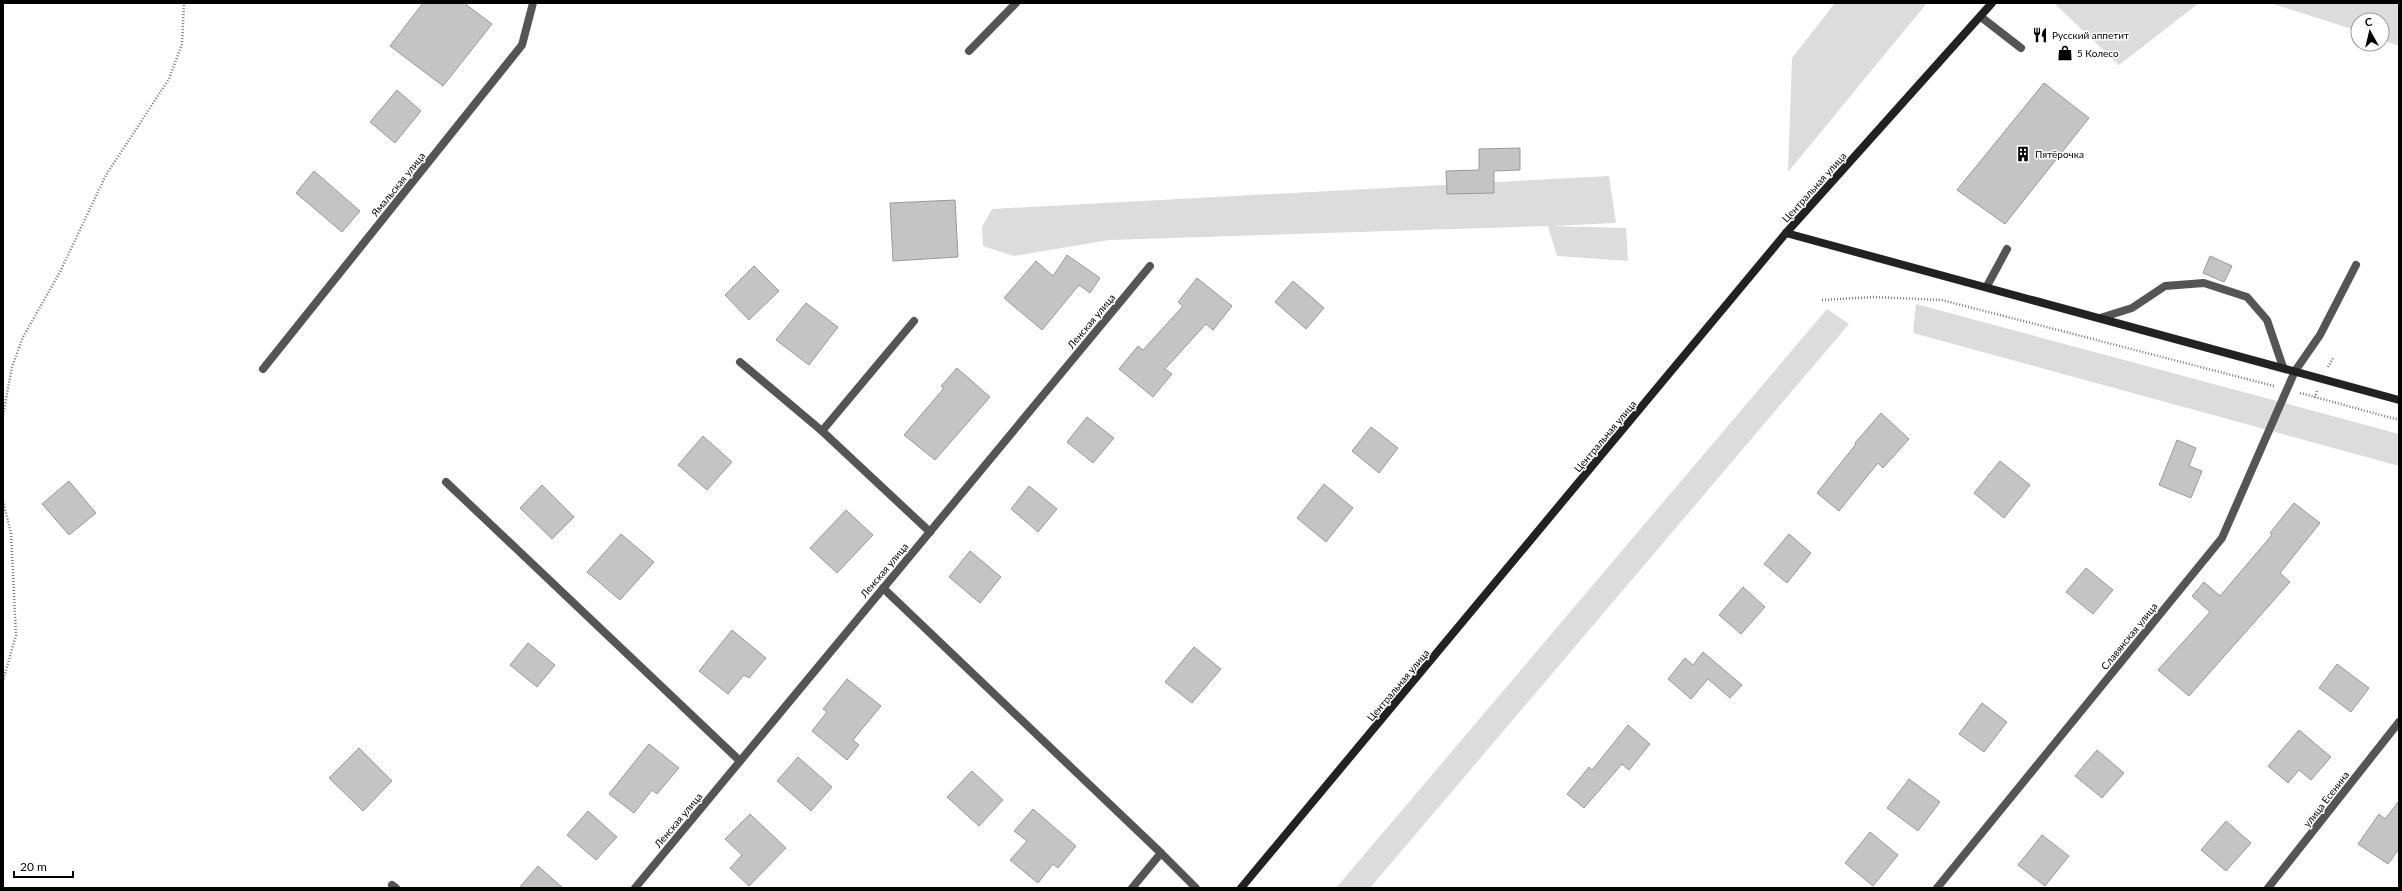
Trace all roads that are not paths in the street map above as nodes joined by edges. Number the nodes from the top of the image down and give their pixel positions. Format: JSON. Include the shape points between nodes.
{"nodes":[{"id":1,"x":533,"y":3,"type":"edge"},
{"id":2,"x":1016,"y":3,"type":"edge"},
{"id":3,"x":1992,"y":3,"type":"edge"},
{"id":4,"x":1981,"y":16,"type":"junction"},
{"id":5,"x":2021,"y":48,"type":"dead end"},
{"id":6,"x":969,"y":51,"type":"dead end"},
{"id":7,"x":1786,"y":233,"type":"junction"},
{"id":8,"x":2007,"y":249,"type":"dead end"},
{"id":9,"x":2356,"y":265,"type":"dead end"},
{"id":10,"x":1150,"y":266,"type":"dead end"},
{"id":11,"x":1987,"y":286,"type":"junction"},
{"id":12,"x":2100,"y":318,"type":"junction"},
{"id":13,"x":914,"y":322,"type":"dead end"},
{"id":14,"x":740,"y":362,"type":"dead end"},
{"id":15,"x":2283,"y":367,"type":"junction"},
{"id":16,"x":263,"y":369,"type":"dead end"},
{"id":17,"x":2296,"y":371,"type":"junction"},
{"id":18,"x":2399,"y":400,"type":"edge"},
{"id":19,"x":822,"y":431,"type":"junction"},
{"id":20,"x":446,"y":482,"type":"dead end"},
{"id":21,"x":930,"y":532,"type":"junction"},
{"id":22,"x":883,"y":588,"type":"junction"},
{"id":23,"x":2399,"y":722,"type":"edge"},
{"id":24,"x":740,"y":761,"type":"junction"},
{"id":25,"x":1162,"y":853,"type":"junction"},
{"id":26,"x":634,"y":888,"type":"edge"},
{"id":27,"x":1132,"y":888,"type":"edge"},
{"id":28,"x":1196,"y":888,"type":"edge"},
{"id":29,"x":1241,"y":888,"type":"edge"},
{"id":30,"x":1937,"y":888,"type":"edge"},
{"id":31,"x":2268,"y":888,"type":"edge"}],
"edges":[{"from":1,"to":16,"type":"street","name":"Ямальская улица","via":[[522,45]]},
{"from":2,"to":6,"type":"street"},
{"from":3,"to":4,"type":"main road","name":"Центральная улица"},
{"from":4,"to":5,"type":"street"},
{"from":4,"to":7,"type":"main road","name":"Центральная улица"},
{"from":7,"to":11,"type":"main road"},
{"from":7,"to":29,"type":"main road","name":"Центральная улица"},
{"from":8,"to":11,"type":"street"},
{"from":9,"to":17,"type":"street","name":"Славянская улица","via":[[2320,335]]},
{"from":10,"to":21,"type":"street","name":"Ленская улица"},
{"from":11,"to":12,"type":"main road"},
{"from":12,"to":15,"type":"main road"},
{"from":12,"to":15,"type":"street","via":[[2132,308],[2165,286],[2204,283],[2247,297],[2267,320]]},
{"from":13,"to":19,"type":"street"},
{"from":14,"to":19,"type":"street"},
{"from":15,"to":17,"type":"main road"},
{"from":17,"to":18,"type":"main road"},
{"from":17,"to":30,"type":"street","name":"Славянская улица","via":[[2222,538]]},
{"from":19,"to":21,"type":"street"},
{"from":20,"to":24,"type":"street"},
{"from":21,"to":22,"type":"street","name":"Ленская улица"},
{"from":22,"to":24,"type":"street","name":"Ленская улица"},
{"from":22,"to":25,"type":"street"},
{"from":23,"to":31,"type":"street","name":"улица Есенина"},
{"from":24,"to":26,"type":"street","name":"Ленская улица"},
{"from":25,"to":27,"type":"street"},
{"from":25,"to":28,"type":"street"}]}
